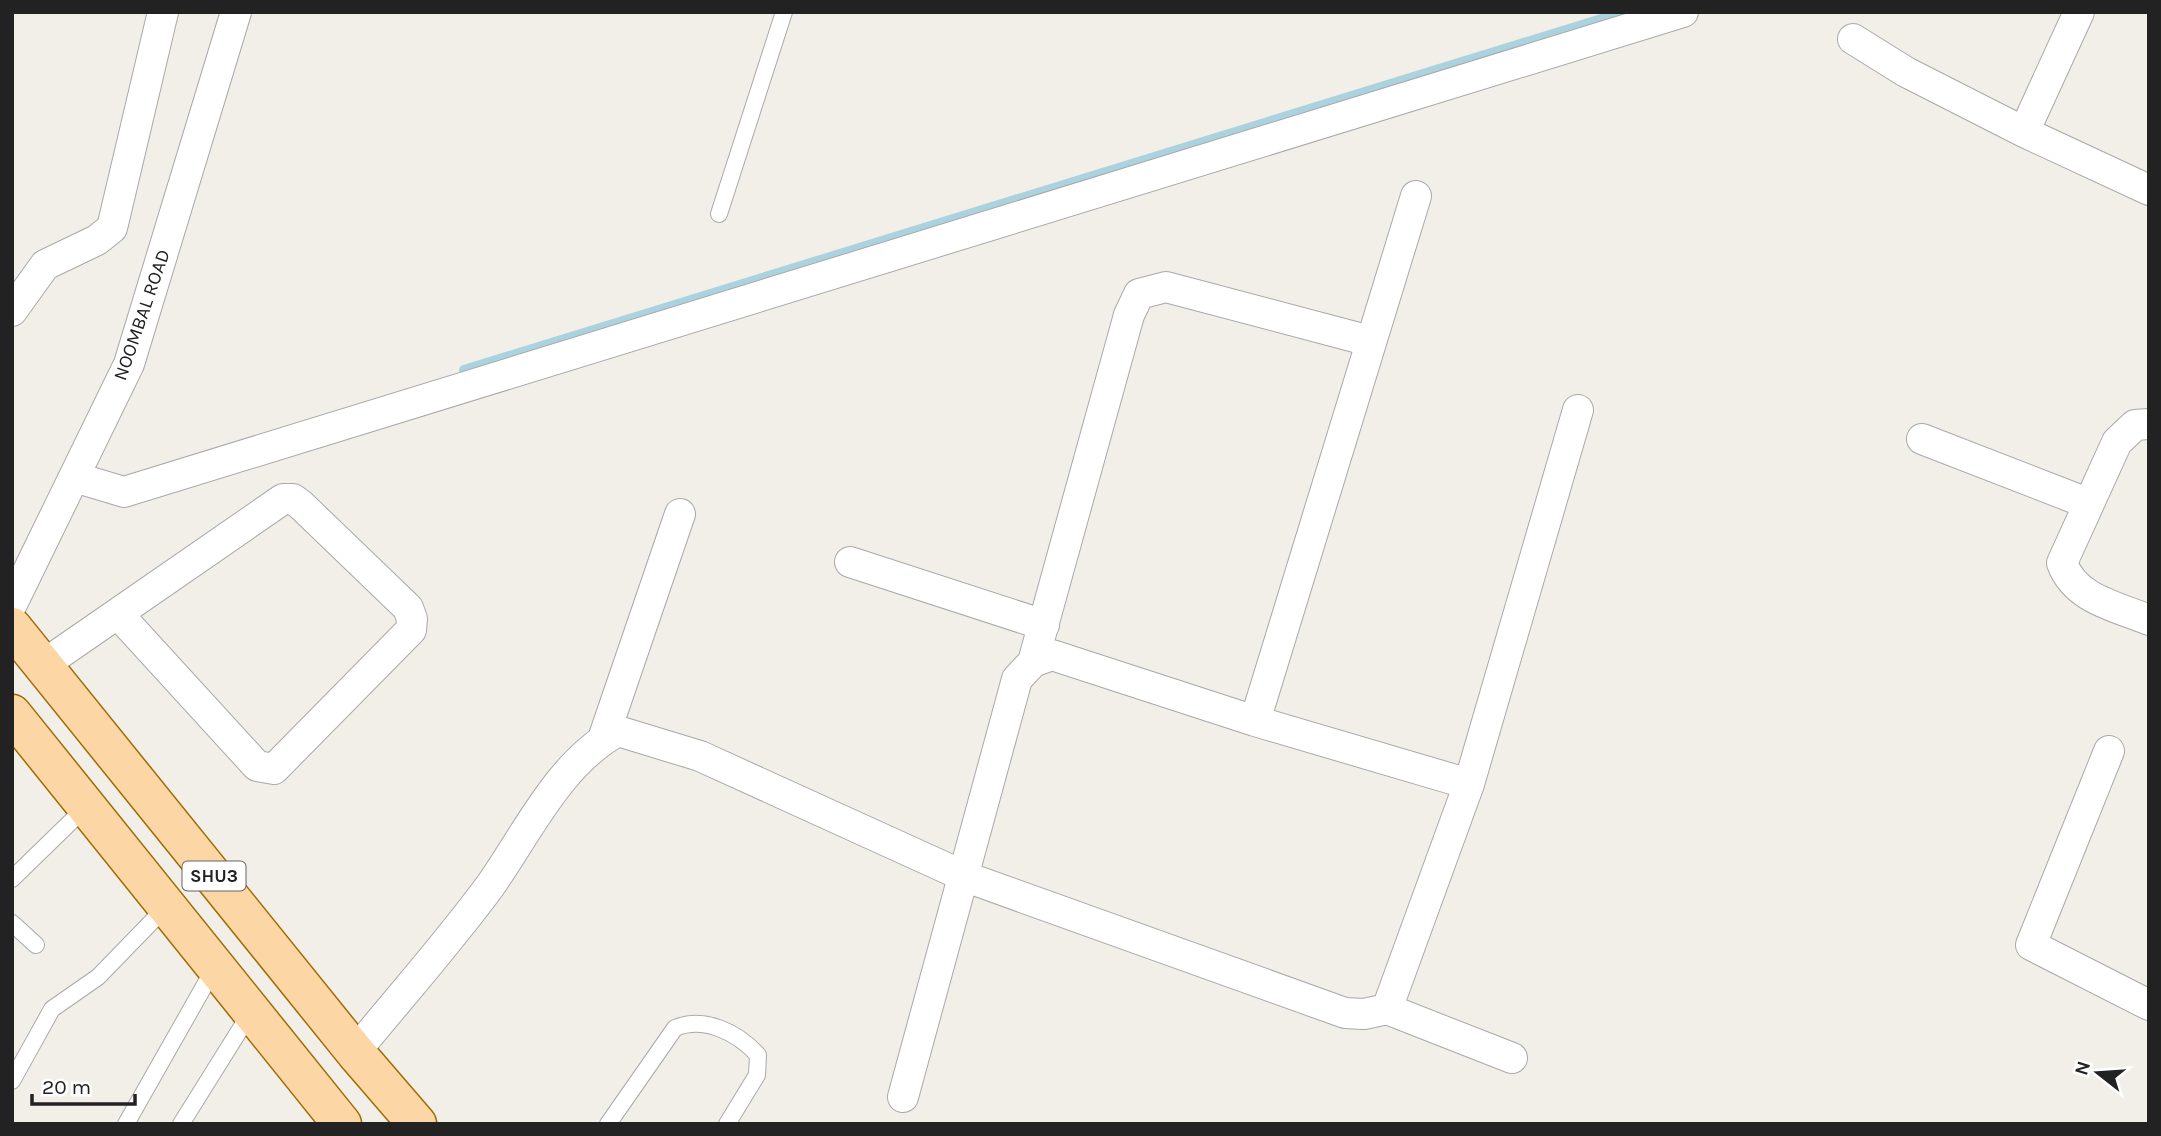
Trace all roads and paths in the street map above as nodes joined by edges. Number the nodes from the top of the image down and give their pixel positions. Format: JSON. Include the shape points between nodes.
{"nodes":[{"id":1,"x":163,"y":12,"type":"edge"},
{"id":2,"x":236,"y":12,"type":"edge"},
{"id":3,"x":784,"y":12,"type":"edge"},
{"id":4,"x":1683,"y":12,"type":"edge"},
{"id":5,"x":2080,"y":12,"type":"edge"},
{"id":6,"x":1853,"y":39,"type":"dead end"},
{"id":7,"x":2024,"y":132,"type":"junction"},
{"id":8,"x":2149,"y":190,"type":"edge"},
{"id":9,"x":1416,"y":196,"type":"dead end"},
{"id":10,"x":719,"y":214,"type":"dead end"},
{"id":11,"x":12,"y":311,"type":"edge"},
{"id":12,"x":1370,"y":341,"type":"junction"},
{"id":13,"x":1578,"y":410,"type":"dead end"},
{"id":14,"x":2149,"y":424,"type":"edge"},
{"id":15,"x":1922,"y":439,"type":"dead end"},
{"id":16,"x":74,"y":477,"type":"junction"},
{"id":17,"x":2087,"y":503,"type":"junction"},
{"id":18,"x":680,"y":514,"type":"dead end"},
{"id":19,"x":850,"y":562,"type":"dead end"},
{"id":20,"x":12,"y":604,"type":"edge"},
{"id":21,"x":118,"y":614,"type":"junction"},
{"id":22,"x":2149,"y":620,"type":"edge"},
{"id":23,"x":1044,"y":625,"type":"junction"},
{"id":24,"x":12,"y":627,"type":"edge"},
{"id":25,"x":1033,"y":662,"type":"junction"},
{"id":26,"x":43,"y":665,"type":"junction"},
{"id":27,"x":12,"y":714,"type":"edge"},
{"id":28,"x":1255,"y":721,"type":"junction"},
{"id":29,"x":603,"y":738,"type":"junction"},
{"id":30,"x":2109,"y":751,"type":"dead end"},
{"id":31,"x":1469,"y":784,"type":"junction"},
{"id":32,"x":87,"y":806,"type":"junction"},
{"id":33,"x":966,"y":877,"type":"junction"},
{"id":34,"x":12,"y":879,"type":"edge"},
{"id":35,"x":167,"y":906,"type":"junction"},
{"id":36,"x":12,"y":923,"type":"edge"},
{"id":37,"x":36,"y":945,"type":"dead end"},
{"id":38,"x":215,"y":967,"type":"junction"},
{"id":39,"x":2149,"y":1005,"type":"edge"},
{"id":40,"x":1387,"y":1009,"type":"junction"},
{"id":41,"x":251,"y":1012,"type":"junction"},
{"id":42,"x":355,"y":1052,"type":"junction"},
{"id":43,"x":1512,"y":1058,"type":"dead end"},
{"id":44,"x":12,"y":1081,"type":"edge"},
{"id":45,"x":903,"y":1097,"type":"dead end"},
{"id":46,"x":126,"y":1124,"type":"edge"},
{"id":47,"x":181,"y":1124,"type":"edge"},
{"id":48,"x":342,"y":1124,"type":"edge"},
{"id":49,"x":417,"y":1124,"type":"edge"},
{"id":50,"x":608,"y":1124,"type":"edge"},
{"id":51,"x":727,"y":1124,"type":"edge"}],
"edges":[{"from":1,"to":11,"type":"street","via":[[112,228],[45,265]]},
{"from":2,"to":16,"type":"street","name":"NOOMBAL ROAD","via":[[129,364]]},
{"from":3,"to":10,"type":"lane"},
{"from":4,"to":16,"type":"street","via":[[124,492]]},
{"from":5,"to":7,"type":"street"},
{"from":6,"to":7,"type":"street","via":[[1906,72]]},
{"from":7,"to":8,"type":"street"},
{"from":9,"to":12,"type":"street"},
{"from":12,"to":23,"type":"street","via":[[1166,287],[1139,294],[1129,315]]},
{"from":12,"to":28,"type":"street"},
{"from":13,"to":31,"type":"street"},
{"from":14,"to":17,"type":"street","via":[[2135,425],[2117,442]]},
{"from":15,"to":17,"type":"street"},
{"from":16,"to":20,"type":"street","name":"NOOMBAL ROAD"},
{"from":17,"to":22,"type":"street","via":[[2062,563],[2068,581],[2083,593]]},
{"from":18,"to":29,"type":"street"},
{"from":19,"to":23,"type":"street"},
{"from":21,"to":21,"type":"street","via":[[284,499],[293,499],[408,608],[412,619],[411,630],[274,769],[264,769]]},
{"from":21,"to":26,"type":"street"},
{"from":23,"to":25,"type":"street"},
{"from":24,"to":26,"type":"main road","number":"SHU3"},
{"from":25,"to":28,"type":"street","via":[[1052,655]]},
{"from":25,"to":33,"type":"street","via":[[1017,679]]},
{"from":26,"to":42,"type":"main road","number":"SHU3"},
{"from":27,"to":32,"type":"main road","number":"SHU3"},
{"from":28,"to":31,"type":"street"},
{"from":29,"to":33,"type":"street","via":[[618,731],[700,756]]},
{"from":29,"to":42,"type":"street","via":[[557,786],[489,887]]},
{"from":30,"to":39,"type":"street","via":[[2031,945]]},
{"from":31,"to":40,"type":"street"},
{"from":32,"to":34,"type":"lane"},
{"from":32,"to":35,"type":"main road","number":"SHU3"},
{"from":33,"to":40,"type":"street","via":[[1345,1013]]},
{"from":33,"to":45,"type":"street"},
{"from":35,"to":38,"type":"main road","number":"SHU3"},
{"from":35,"to":44,"type":"lane","via":[[98,976],[52,1009]]},
{"from":36,"to":37,"type":"lane"},
{"from":38,"to":41,"type":"main road","number":"SHU3"},
{"from":38,"to":46,"type":"lane"},
{"from":40,"to":43,"type":"street"},
{"from":41,"to":47,"type":"lane"},
{"from":41,"to":48,"type":"main road","number":"SHU3"},
{"from":42,"to":49,"type":"main road","number":"SHU3"},
{"from":50,"to":51,"type":"lane","via":[[675,1028],[688,1023],[709,1023],[758,1055],[757,1074]]}]}
